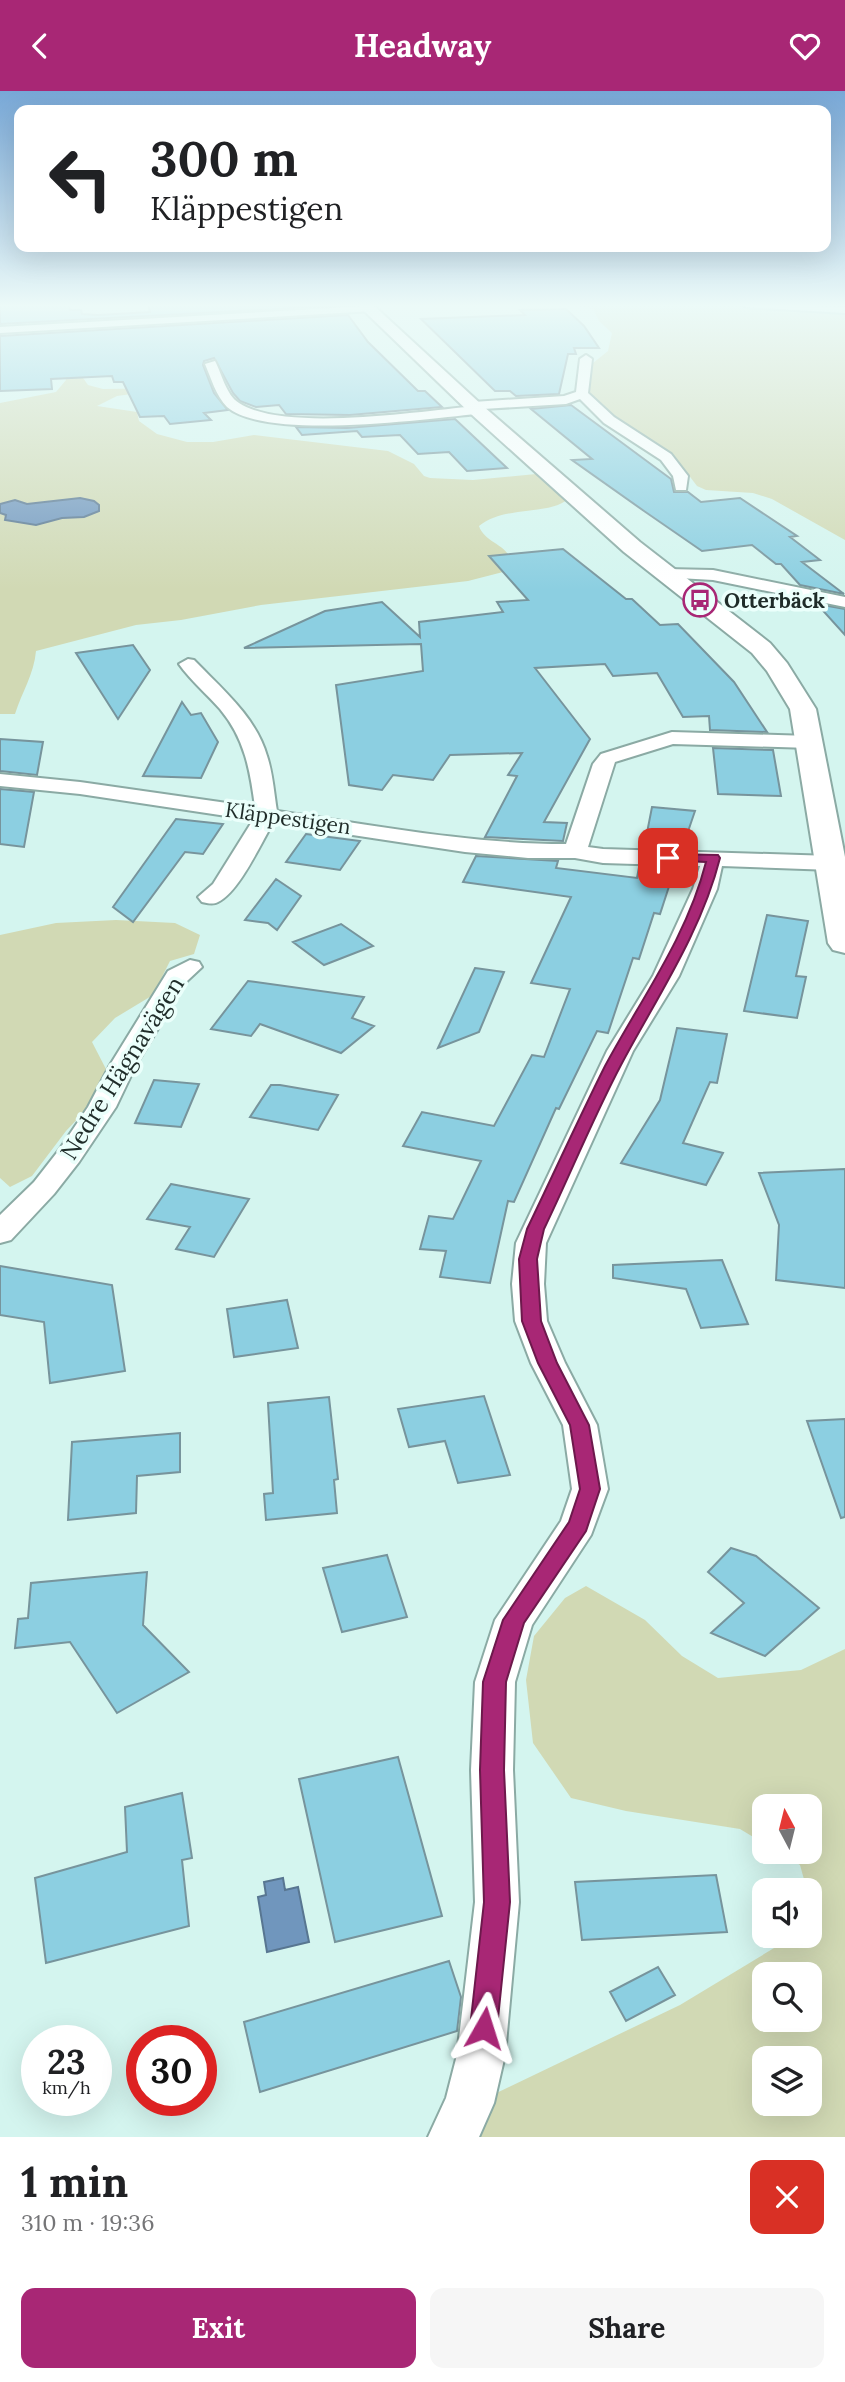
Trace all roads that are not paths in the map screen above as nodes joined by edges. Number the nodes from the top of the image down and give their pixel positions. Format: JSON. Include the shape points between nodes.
{"nodes":[{"id":1,"x":228,"y":399,"type":"edge"},
{"id":2,"x":466,"y":399,"type":"edge"},
{"id":3,"x":567,"y":399,"type":"edge"},
{"id":4,"x":588,"y":399,"type":"edge"},
{"id":5,"x":475,"y":408,"type":"junction"},
{"id":6,"x":681,"y":487,"type":"dead end"},
{"id":7,"x":667,"y":574,"type":"junction"},
{"id":8,"x":845,"y":602,"type":"edge"},
{"id":9,"x":188,"y":664,"type":"dead end"},
{"id":10,"x":810,"y":742,"type":"junction"},
{"id":11,"x":0,"y":780,"type":"edge"},
{"id":12,"x":267,"y":815,"type":"junction"},
{"id":13,"x":575,"y":851,"type":"junction"},
{"id":14,"x":713,"y":858,"type":"junction"},
{"id":15,"x":832,"y":863,"type":"junction"},
{"id":16,"x":210,"y":898,"type":"dead end"},
{"id":17,"x":845,"y":943,"type":"edge"},
{"id":18,"x":190,"y":967,"type":"dead end"},
{"id":19,"x":0,"y":1234,"type":"edge"},
{"id":20,"x":453,"y":2137,"type":"edge"}],
"edges":[{"from":1,"to":5,"type":"street","via":[[238,409],[263,418],[308,421]]},
{"from":2,"to":5,"type":"street"},
{"from":3,"to":5,"type":"street"},
{"from":4,"to":6,"type":"street","via":[[611,422],[671,460],[681,474]]},
{"from":5,"to":7,"type":"street"},
{"from":7,"to":8,"type":"street","via":[[713,575]]},
{"from":7,"to":10,"type":"street","via":[[761,648],[803,709]]},
{"from":9,"to":12,"type":"street","via":[[232,711],[250,739],[260,767]]},
{"from":10,"to":13,"type":"street","via":[[672,738],[608,758]]},
{"from":10,"to":15,"type":"street"},
{"from":11,"to":12,"type":"street","name":"Kläppestigen"},
{"from":12,"to":13,"type":"street","name":"Kläppestigen","via":[[465,845]]},
{"from":12,"to":16,"type":"street","via":[[222,888]]},
{"from":13,"to":14,"type":"street","name":"Kläppestigen","via":[[603,856]]},
{"from":14,"to":15,"type":"street","name":"Kläppestigen"},
{"from":14,"to":20,"type":"street","via":[[705,889],[666,976],[620,1051],[531,1243],[527,1284],[531,1321],[580,1425],[590,1489],[578,1525],[514,1620],[495,1682],[492,1770],[497,1902],[481,2055]]},
{"from":15,"to":17,"type":"street"},
{"from":18,"to":19,"type":"street","name":"Nedre Hägnavägen","via":[[177,975],[69,1156]]}]}
